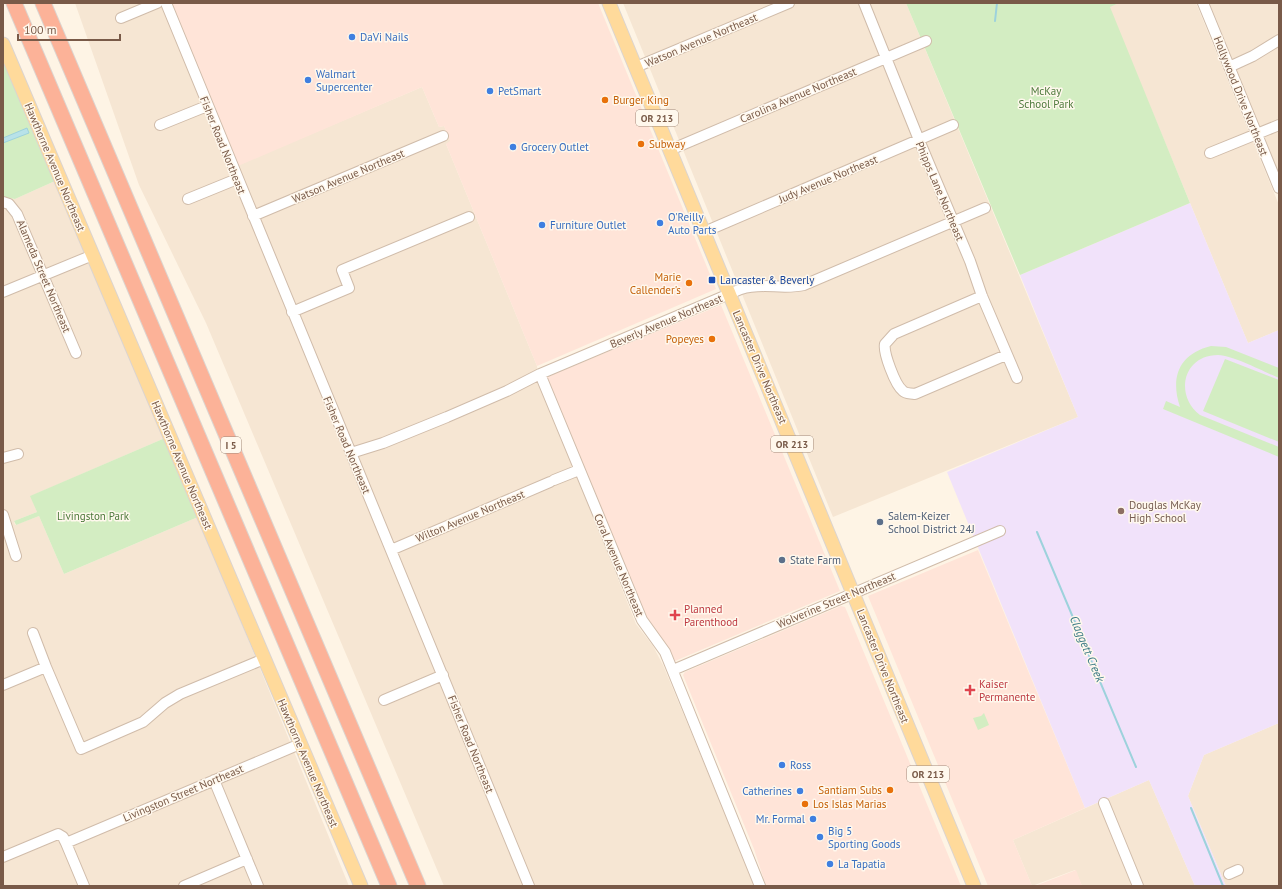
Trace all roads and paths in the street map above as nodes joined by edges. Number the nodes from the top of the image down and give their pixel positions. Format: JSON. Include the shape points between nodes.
{"nodes":[{"id":1,"x":14,"y":3,"type":"edge"},
{"id":2,"x":43,"y":3,"type":"edge"},
{"id":3,"x":157,"y":3,"type":"edge"},
{"id":4,"x":166,"y":3,"type":"edge"},
{"id":5,"x":609,"y":3,"type":"edge"},
{"id":6,"x":789,"y":3,"type":"edge"},
{"id":7,"x":864,"y":3,"type":"edge"},
{"id":8,"x":1203,"y":3,"type":"edge"},
{"id":9,"x":121,"y":18,"type":"dead end"},
{"id":10,"x":1279,"y":40,"type":"edge"},
{"id":11,"x":926,"y":41,"type":"dead end"},
{"id":12,"x":3,"y":44,"type":"edge"},
{"id":13,"x":886,"y":58,"type":"junction"},
{"id":14,"x":1229,"y":67,"type":"junction"},
{"id":15,"x":636,"y":68,"type":"junction"},
{"id":16,"x":207,"y":106,"type":"junction"},
{"id":17,"x":160,"y":125,"type":"dead end"},
{"id":18,"x":953,"y":125,"type":"dead end"},
{"id":19,"x":1279,"y":125,"type":"edge"},
{"id":20,"x":1257,"y":134,"type":"junction"},
{"id":21,"x":443,"y":136,"type":"dead end"},
{"id":22,"x":918,"y":140,"type":"junction"},
{"id":23,"x":670,"y":150,"type":"junction"},
{"id":24,"x":1210,"y":153,"type":"dead end"},
{"id":25,"x":237,"y":179,"type":"junction"},
{"id":26,"x":1279,"y":188,"type":"edge"},
{"id":27,"x":188,"y":199,"type":"dead end"},
{"id":28,"x":4,"y":203,"type":"edge"},
{"id":29,"x":985,"y":208,"type":"dead end"},
{"id":30,"x":253,"y":216,"type":"junction"},
{"id":31,"x":469,"y":217,"type":"dead end"},
{"id":32,"x":953,"y":221,"type":"junction"},
{"id":33,"x":704,"y":232,"type":"junction"},
{"id":34,"x":92,"y":255,"type":"junction"},
{"id":35,"x":44,"y":276,"type":"junction"},
{"id":36,"x":3,"y":292,"type":"edge"},
{"id":37,"x":730,"y":294,"type":"junction"},
{"id":38,"x":982,"y":296,"type":"junction"},
{"id":39,"x":292,"y":312,"type":"junction"},
{"id":40,"x":76,"y":353,"type":"dead end"},
{"id":41,"x":1006,"y":355,"type":"junction"},
{"id":42,"x":540,"y":374,"type":"junction"},
{"id":43,"x":1017,"y":378,"type":"dead end"},
{"id":44,"x":18,"y":454,"type":"dead end"},
{"id":45,"x":351,"y":454,"type":"junction"},
{"id":46,"x":3,"y":458,"type":"edge"},
{"id":47,"x":579,"y":470,"type":"junction"},
{"id":48,"x":3,"y":515,"type":"edge"},
{"id":49,"x":4,"y":526,"type":"edge"},
{"id":50,"x":1000,"y":531,"type":"dead end"},
{"id":51,"x":391,"y":550,"type":"junction"},
{"id":52,"x":16,"y":556,"type":"dead end"},
{"id":53,"x":854,"y":593,"type":"junction"},
{"id":54,"x":33,"y":633,"type":"dead end"},
{"id":55,"x":264,"y":659,"type":"junction"},
{"id":56,"x":46,"y":667,"type":"junction"},
{"id":57,"x":673,"y":670,"type":"junction"},
{"id":58,"x":442,"y":675,"type":"junction"},
{"id":59,"x":3,"y":684,"type":"edge"},
{"id":60,"x":384,"y":700,"type":"dead end"},
{"id":61,"x":300,"y":744,"type":"junction"},
{"id":62,"x":214,"y":780,"type":"junction"},
{"id":63,"x":1104,"y":803,"type":"dead end"},
{"id":64,"x":63,"y":839,"type":"junction"},
{"id":65,"x":3,"y":857,"type":"edge"},
{"id":66,"x":247,"y":859,"type":"junction"},
{"id":67,"x":84,"y":886,"type":"edge"},
{"id":68,"x":184,"y":886,"type":"edge"},
{"id":69,"x":258,"y":886,"type":"edge"},
{"id":70,"x":360,"y":886,"type":"edge"},
{"id":71,"x":389,"y":886,"type":"edge"},
{"id":72,"x":418,"y":886,"type":"edge"},
{"id":73,"x":529,"y":886,"type":"edge"},
{"id":74,"x":760,"y":886,"type":"edge"},
{"id":75,"x":974,"y":886,"type":"edge"},
{"id":76,"x":1138,"y":886,"type":"edge"}],
"edges":[{"from":1,"to":71,"type":"highway","number":"I 5"},
{"from":2,"to":72,"type":"highway","number":"I 5"},
{"from":3,"to":9,"type":"street"},
{"from":4,"to":16,"type":"street","name":"Fisher Road Northeast"},
{"from":5,"to":15,"type":"main road","name":"Lancaster Drive Northeast","number":"OR 213"},
{"from":6,"to":15,"type":"street","name":"Watson Avenue Northeast"},
{"from":7,"to":13,"type":"street","name":"Phipps Lane Northeast"},
{"from":8,"to":14,"type":"street","name":"Hollywood Drive Northeast"},
{"from":10,"to":14,"type":"street"},
{"from":11,"to":13,"type":"street","name":"Carolina Avenue Northeast"},
{"from":12,"to":34,"type":"main road","name":"Hawthorne Avenue Northeast"},
{"from":13,"to":22,"type":"street","name":"Phipps Lane Northeast"},
{"from":13,"to":23,"type":"street","name":"Carolina Avenue Northeast"},
{"from":14,"to":20,"type":"street","name":"Hollywood Drive Northeast"},
{"from":15,"to":23,"type":"main road","name":"Lancaster Drive Northeast","number":"OR 213"},
{"from":16,"to":17,"type":"street"},
{"from":16,"to":25,"type":"street","name":"Fisher Road Northeast"},
{"from":18,"to":22,"type":"street","name":"Judy Avenue Northeast"},
{"from":19,"to":20,"type":"street"},
{"from":20,"to":24,"type":"street"},
{"from":20,"to":26,"type":"street","name":"Hollywood Drive Northeast"},
{"from":21,"to":30,"type":"street","name":"Watson Avenue Northeast"},
{"from":22,"to":32,"type":"street","name":"Phipps Lane Northeast"},
{"from":22,"to":33,"type":"street","name":"Judy Avenue Northeast"},
{"from":23,"to":33,"type":"main road","name":"Lancaster Drive Northeast","number":"OR 213"},
{"from":25,"to":27,"type":"street"},
{"from":25,"to":30,"type":"street","name":"Fisher Road Northeast"},
{"from":28,"to":35,"type":"street","name":"Alameda Street Northeast","via":[[17,214]]},
{"from":29,"to":32,"type":"street","name":"Beverly Avenue Northeast"},
{"from":30,"to":39,"type":"street","name":"Fisher Road Northeast"},
{"from":31,"to":39,"type":"street","via":[[342,270],[349,288]]},
{"from":32,"to":37,"type":"street","name":"Beverly Avenue Northeast","via":[[804,285],[783,288],[756,285]]},
{"from":32,"to":38,"type":"street","name":"Phipps Lane Northeast"},
{"from":33,"to":37,"type":"main road","name":"Lancaster Drive Northeast","number":"OR 213"},
{"from":34,"to":35,"type":"street"},
{"from":34,"to":55,"type":"main road","name":"Hawthorne Avenue Northeast"},
{"from":35,"to":36,"type":"street"},
{"from":35,"to":40,"type":"street","name":"Alameda Street Northeast"},
{"from":37,"to":42,"type":"street","name":"Beverly Avenue Northeast"},
{"from":37,"to":53,"type":"main road","name":"Lancaster Drive Northeast","number":"OR 213"},
{"from":38,"to":41,"type":"street","name":"Phipps Lane Northeast"},
{"from":38,"to":41,"type":"street","via":[[894,334],[885,344],[885,354],[899,387],[903,392],[915,394]]},
{"from":39,"to":45,"type":"street","name":"Fisher Road Northeast"},
{"from":41,"to":43,"type":"street","name":"Phipps Lane Northeast"},
{"from":42,"to":45,"type":"street","name":"Beverly Avenue Northeast","via":[[507,392]]},
{"from":42,"to":47,"type":"street","name":"Coral Avenue Northeast"},
{"from":44,"to":46,"type":"street"},
{"from":45,"to":51,"type":"street","name":"Fisher Road Northeast"},
{"from":47,"to":51,"type":"street","name":"Wilton Avenue Northeast"},
{"from":47,"to":57,"type":"street","name":"Coral Avenue Northeast","via":[[642,620],[664,648]]},
{"from":48,"to":49,"type":"street"},
{"from":49,"to":52,"type":"street"},
{"from":50,"to":53,"type":"street","name":"Wolverine Street Northeast"},
{"from":51,"to":58,"type":"street","name":"Fisher Road Northeast"},
{"from":53,"to":57,"type":"street","name":"Wolverine Street Northeast"},
{"from":53,"to":75,"type":"main road","name":"Lancaster Drive Northeast","number":"OR 213"},
{"from":54,"to":56,"type":"street"},
{"from":55,"to":56,"type":"street","via":[[180,694],[164,703],[143,722],[81,749]]},
{"from":55,"to":61,"type":"main road","name":"Hawthorne Avenue Northeast"},
{"from":56,"to":59,"type":"street"},
{"from":57,"to":74,"type":"street","name":"Coral Avenue Northeast"},
{"from":58,"to":60,"type":"street"},
{"from":58,"to":73,"type":"street","name":"Fisher Road Northeast"},
{"from":61,"to":62,"type":"street","name":"Livingston Street Northeast"},
{"from":61,"to":70,"type":"main road","name":"Hawthorne Avenue Northeast"},
{"from":62,"to":64,"type":"street","name":"Livingston Street Northeast"},
{"from":62,"to":66,"type":"street"},
{"from":63,"to":76,"type":"street"},
{"from":64,"to":65,"type":"street","name":"Livingston Street Northeast","via":[[55,834]]},
{"from":64,"to":67,"type":"street"},
{"from":66,"to":68,"type":"street"},
{"from":66,"to":69,"type":"street"}]}
